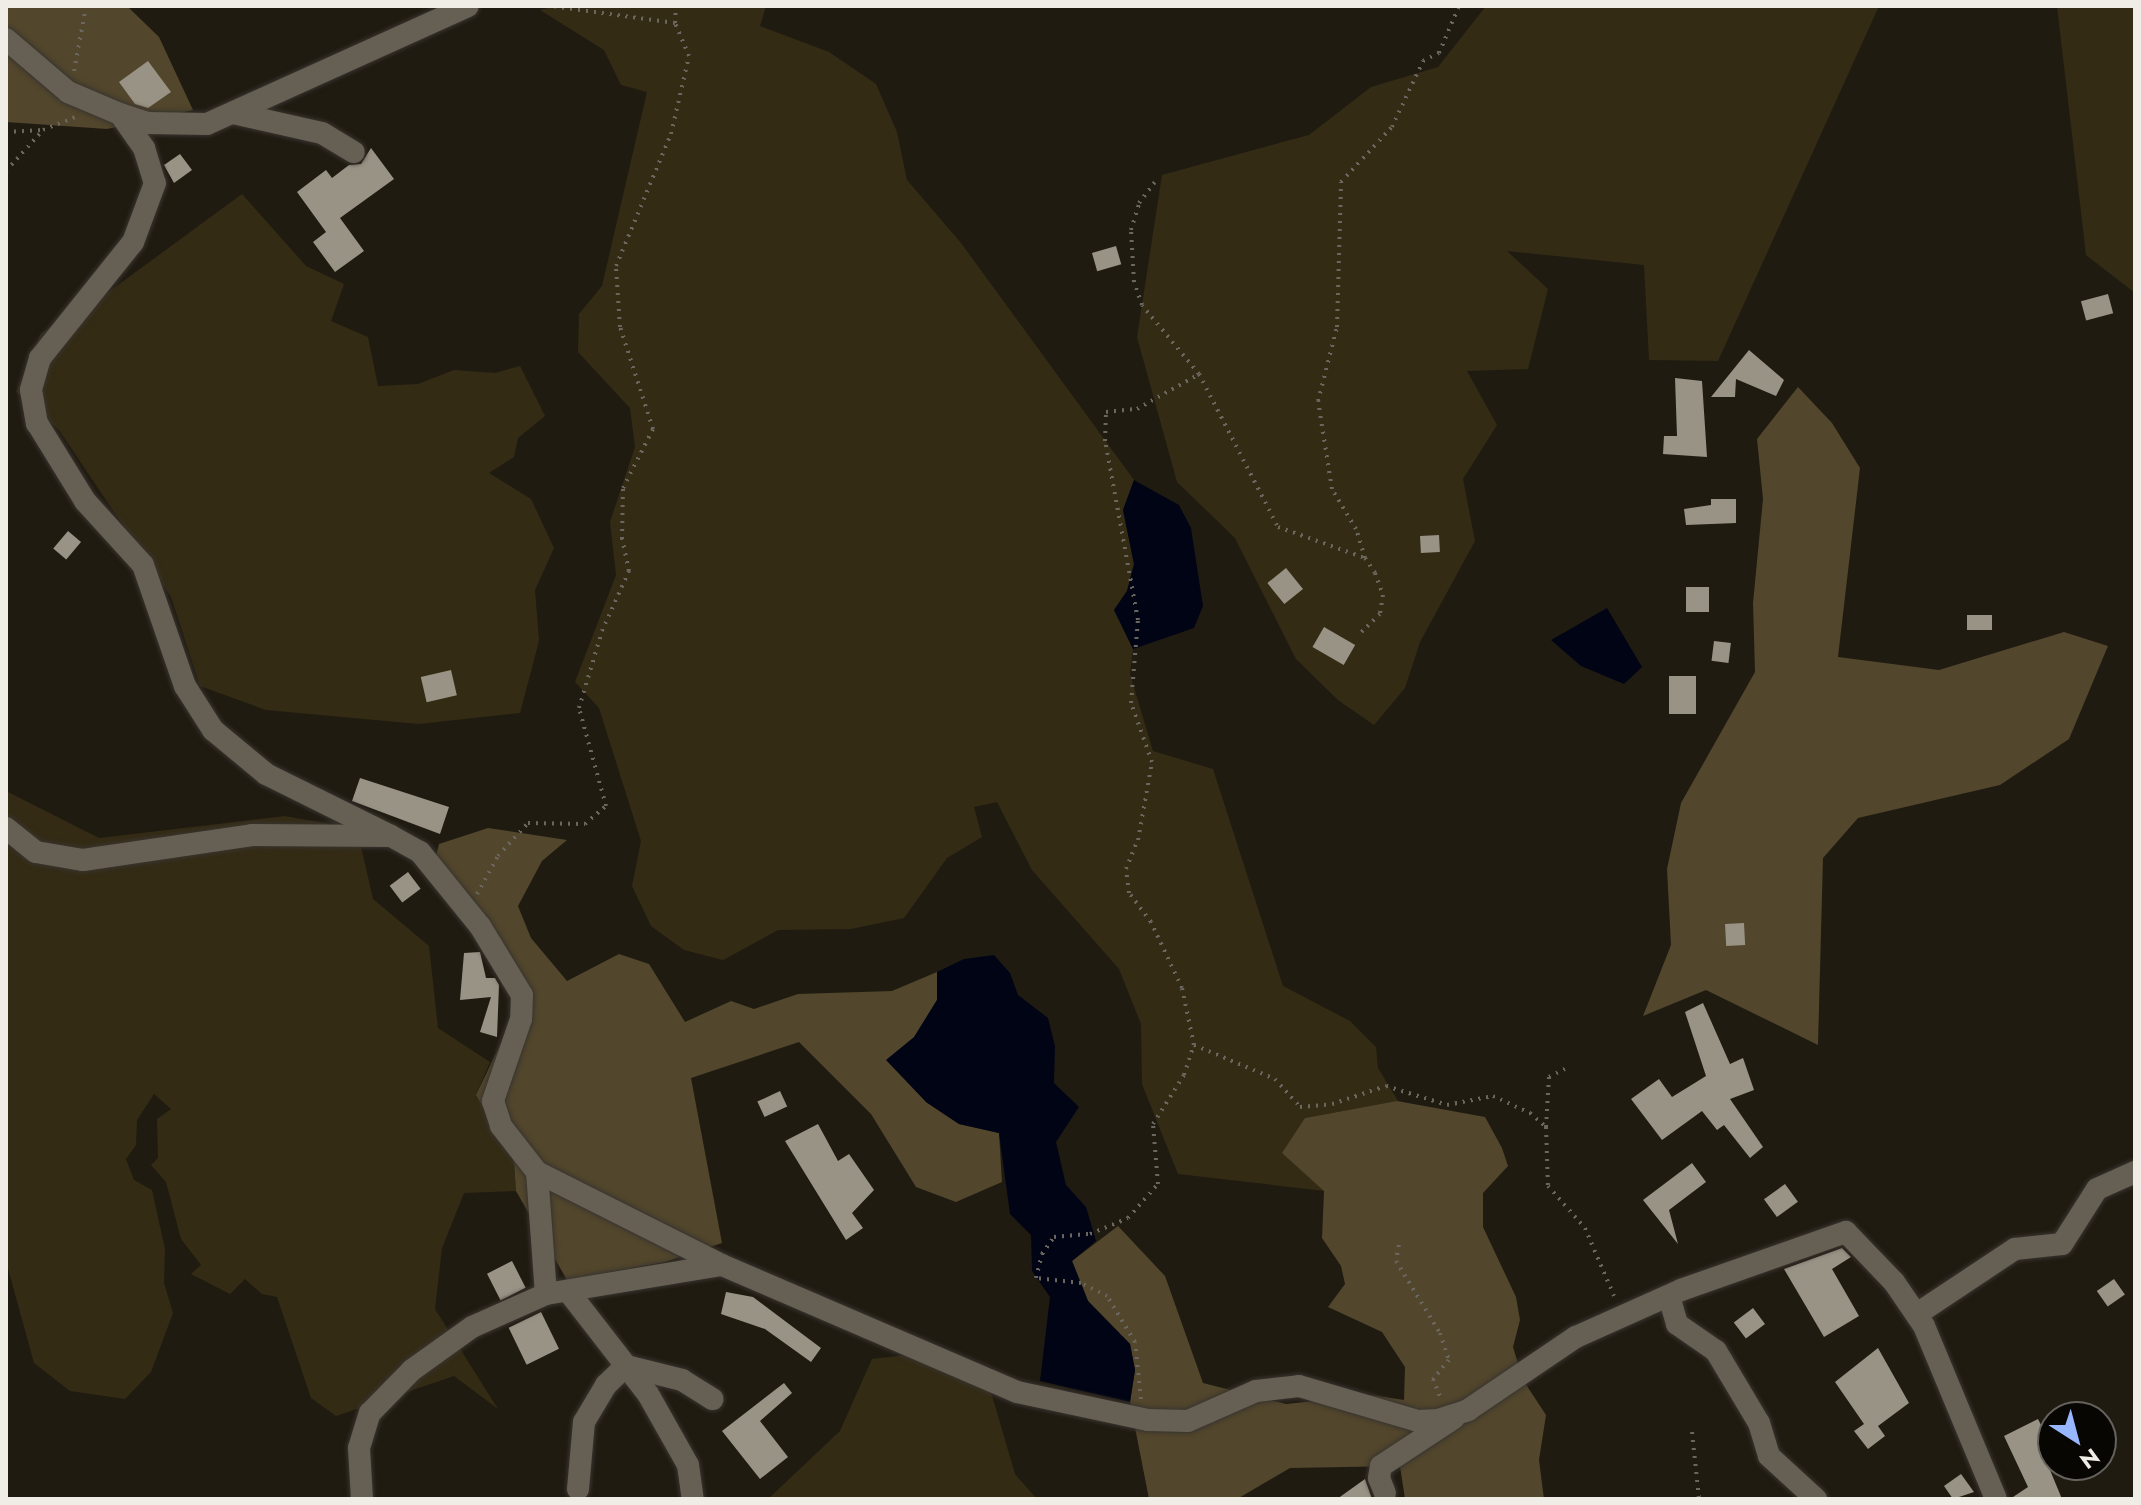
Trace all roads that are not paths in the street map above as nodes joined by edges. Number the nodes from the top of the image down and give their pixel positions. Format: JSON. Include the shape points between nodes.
{"nodes":[{"id":1,"x":468,"y":6,"type":"edge"},
{"id":2,"x":6,"y":39,"type":"edge"},
{"id":3,"x":233,"y":113,"type":"junction"},
{"id":4,"x":120,"y":114,"type":"junction"},
{"id":5,"x":354,"y":152,"type":"dead end"},
{"id":6,"x":6,"y":828,"type":"edge"},
{"id":7,"x":391,"y":836,"type":"junction"},
{"id":8,"x":537,"y":1172,"type":"junction"},
{"id":9,"x":2135,"y":1172,"type":"edge"},
{"id":10,"x":722,"y":1265,"type":"junction"},
{"id":11,"x":557,"y":1293,"type":"junction"},
{"id":12,"x":1669,"y":1296,"type":"junction"},
{"id":13,"x":1917,"y":1314,"type":"junction"},
{"id":14,"x":626,"y":1366,"type":"junction"},
{"id":15,"x":713,"y":1399,"type":"dead end"},
{"id":16,"x":1446,"y":1418,"type":"junction"},
{"id":17,"x":578,"y":1489,"type":"dead end"},
{"id":18,"x":1385,"y":1493,"type":"dead end"},
{"id":19,"x":362,"y":1499,"type":"edge"},
{"id":20,"x":693,"y":1499,"type":"edge"},
{"id":21,"x":1816,"y":1499,"type":"edge"},
{"id":22,"x":1996,"y":1499,"type":"edge"}],
"edges":[{"from":1,"to":3,"type":"street"},
{"from":2,"to":4,"type":"street","via":[[30,65],[92,104]]},
{"from":3,"to":4,"type":"street","via":[[188,128]]},
{"from":3,"to":5,"type":"street","via":[[322,133]]},
{"from":4,"to":7,"type":"street","via":[[144,148],[155,183],[152,202],[133,242],[40,358],[31,390],[37,423],[85,501],[143,565],[185,686],[213,730],[266,774]]},
{"from":6,"to":7,"type":"street","via":[[36,852],[83,860],[252,835]]},
{"from":7,"to":8,"type":"street","via":[[420,852],[469,910],[522,995],[521,1019],[493,1101],[501,1126]]},
{"from":8,"to":10,"type":"street"},
{"from":8,"to":11,"type":"street"},
{"from":9,"to":13,"type":"street","via":[[2097,1189],[2062,1244],[2015,1249]]},
{"from":10,"to":11,"type":"street"},
{"from":10,"to":16,"type":"street","via":[[1017,1392],[1148,1420],[1188,1421],[1256,1391],[1287,1386],[1316,1389],[1418,1421]]},
{"from":11,"to":14,"type":"street"},
{"from":11,"to":19,"type":"street","via":[[472,1327],[412,1370],[370,1413],[359,1448]]},
{"from":12,"to":13,"type":"street","via":[[1846,1232]]},
{"from":12,"to":16,"type":"street","via":[[1576,1337]]},
{"from":12,"to":21,"type":"street","via":[[1677,1324],[1716,1351],[1759,1423],[1769,1456]]},
{"from":13,"to":22,"type":"street"},
{"from":14,"to":15,"type":"street","via":[[682,1380]]},
{"from":14,"to":17,"type":"street","via":[[599,1395],[584,1422]]},
{"from":14,"to":20,"type":"street","via":[[688,1465]]},
{"from":16,"to":18,"type":"street","via":[[1381,1466]]}]}
